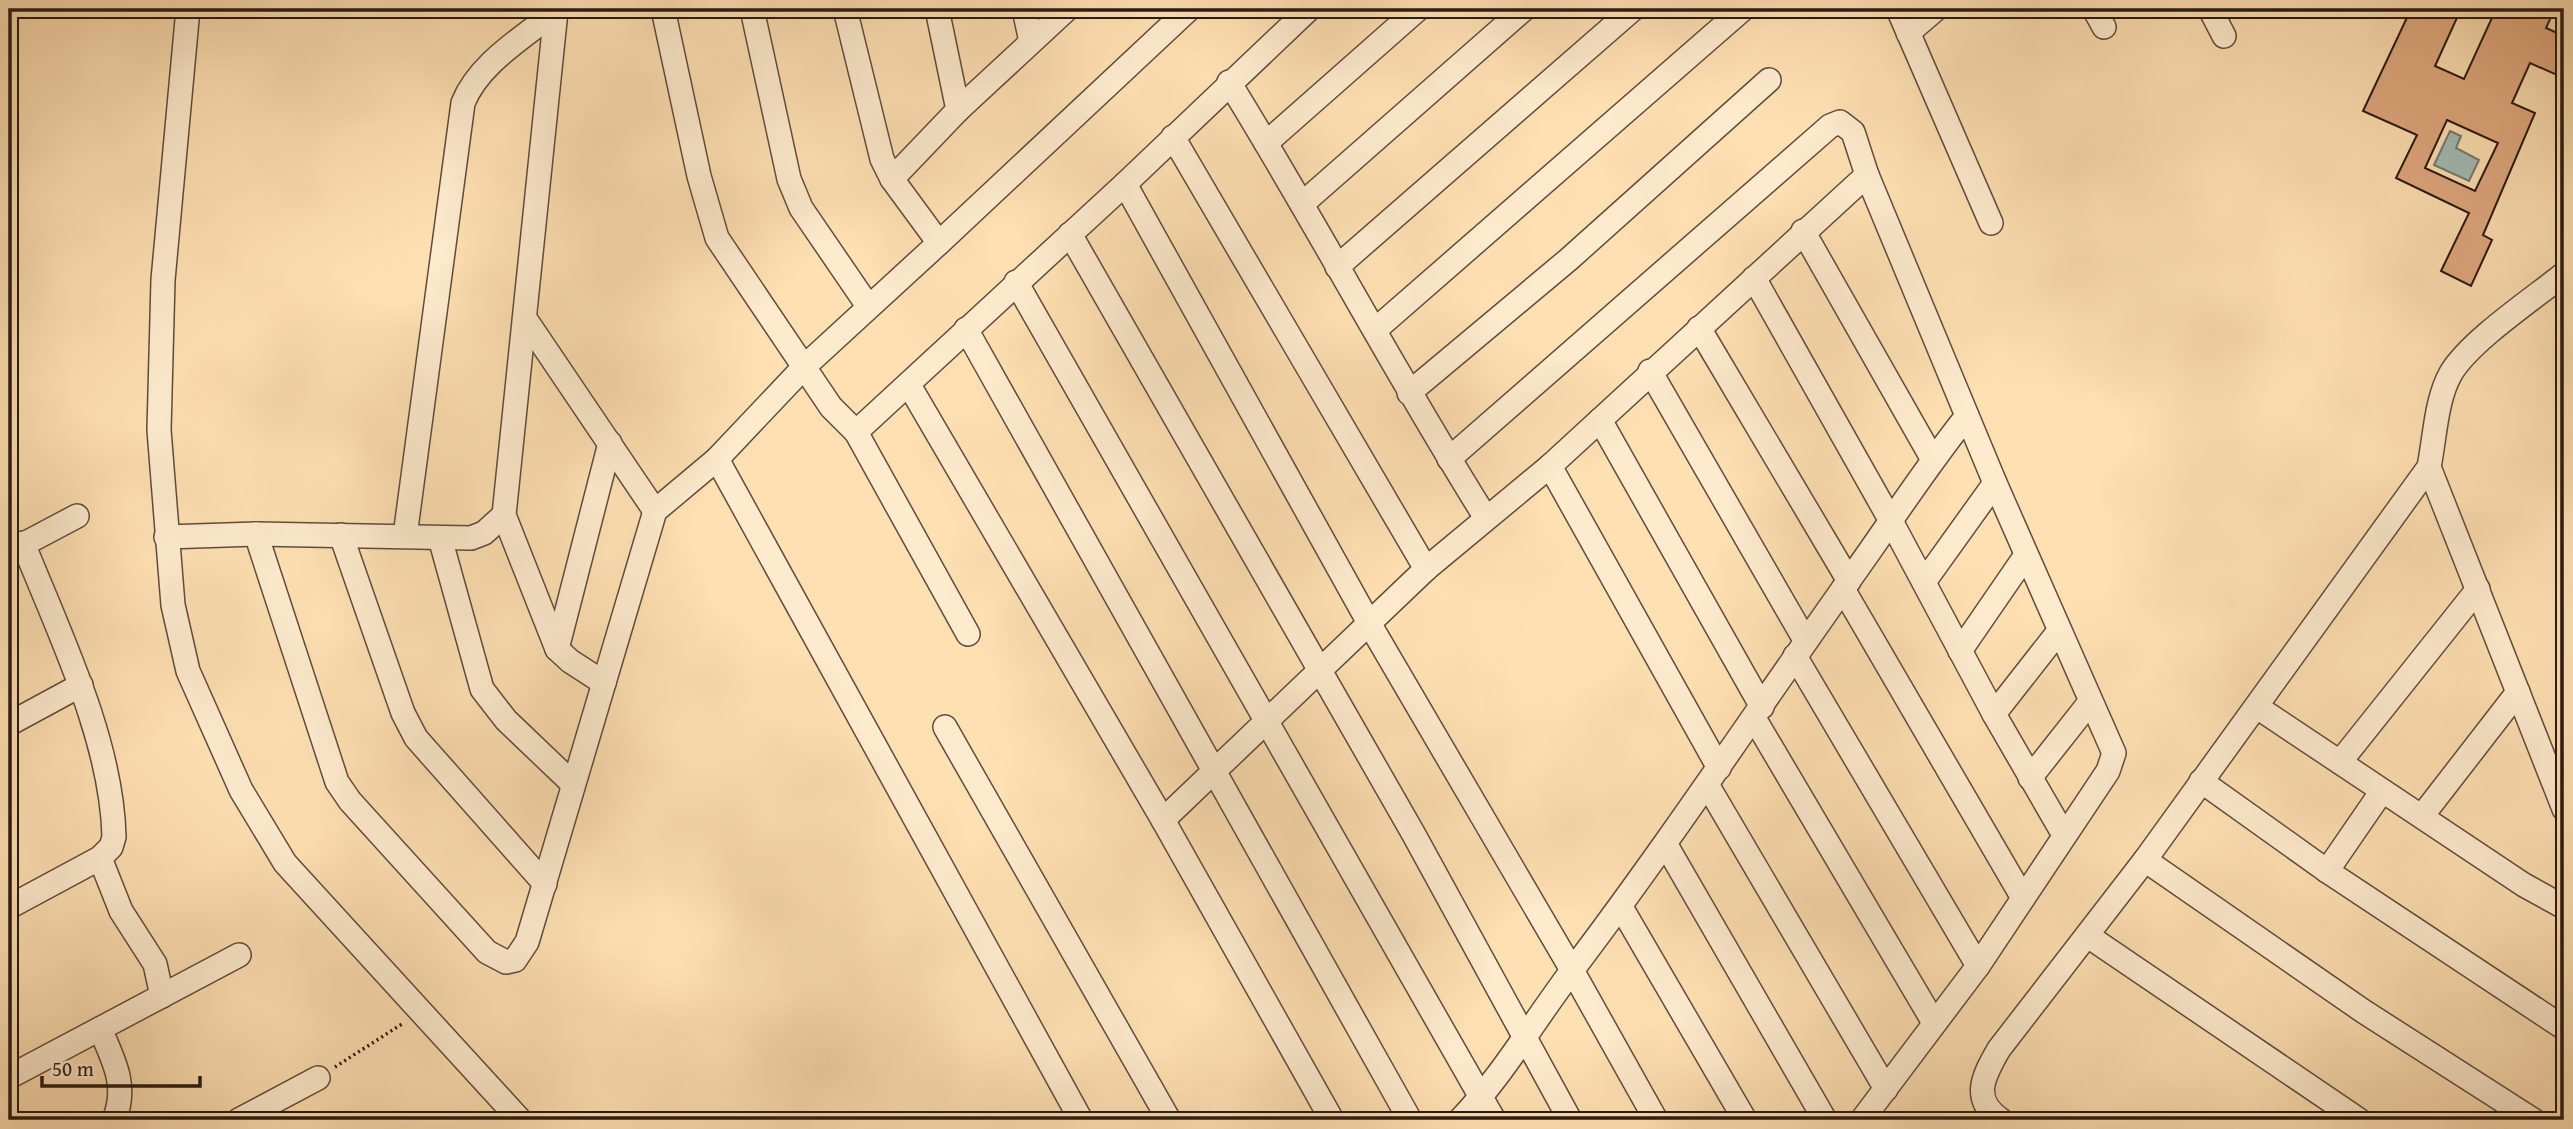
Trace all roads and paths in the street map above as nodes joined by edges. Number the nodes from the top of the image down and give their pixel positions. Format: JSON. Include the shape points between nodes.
{"nodes":[{"id":1,"x":188,"y":9,"type":"edge"},
{"id":2,"x":663,"y":9,"type":"edge"},
{"id":3,"x":752,"y":9,"type":"edge"},
{"id":4,"x":845,"y":9,"type":"edge"},
{"id":5,"x":937,"y":9,"type":"edge"},
{"id":6,"x":1024,"y":9,"type":"edge"},
{"id":7,"x":1067,"y":9,"type":"edge"},
{"id":8,"x":1189,"y":9,"type":"edge"},
{"id":9,"x":1309,"y":9,"type":"edge"},
{"id":10,"x":1418,"y":9,"type":"edge"},
{"id":11,"x":1524,"y":9,"type":"edge"},
{"id":12,"x":1633,"y":9,"type":"edge"},
{"id":13,"x":1743,"y":9,"type":"edge"},
{"id":14,"x":1898,"y":9,"type":"edge"},
{"id":15,"x":1936,"y":9,"type":"edge"},
{"id":16,"x":2210,"y":9,"type":"edge"},
{"id":17,"x":558,"y":10,"type":"edge"},
{"id":18,"x":1908,"y":33,"type":"junction"},
{"id":19,"x":2224,"y":36,"type":"dead end"},
{"id":20,"x":1031,"y":42,"type":"junction"},
{"id":21,"x":1769,"y":80,"type":"dead end"},
{"id":22,"x":1229,"y":82,"type":"junction"},
{"id":23,"x":958,"y":110,"type":"junction"},
{"id":24,"x":1173,"y":137,"type":"junction"},
{"id":25,"x":1266,"y":143,"type":"junction"},
{"id":26,"x":1867,"y":174,"type":"junction"},
{"id":27,"x":891,"y":179,"type":"junction"},
{"id":28,"x":1125,"y":184,"type":"junction"},
{"id":29,"x":1303,"y":204,"type":"junction"},
{"id":30,"x":1991,"y":223,"type":"dead end"},
{"id":31,"x":1802,"y":231,"type":"junction"},
{"id":32,"x":1070,"y":234,"type":"junction"},
{"id":33,"x":939,"y":243,"type":"junction"},
{"id":34,"x":1337,"y":267,"type":"junction"},
{"id":35,"x":2564,"y":274,"type":"edge"},
{"id":36,"x":1754,"y":278,"type":"junction"},
{"id":37,"x":1016,"y":282,"type":"junction"},
{"id":38,"x":868,"y":306,"type":"junction"},
{"id":39,"x":526,"y":320,"type":"junction"},
{"id":40,"x":1699,"y":328,"type":"junction"},
{"id":41,"x":966,"y":329,"type":"junction"},
{"id":42,"x":1375,"y":330,"type":"junction"},
{"id":43,"x":805,"y":366,"type":"junction"},
{"id":44,"x":1650,"y":372,"type":"junction"},
{"id":45,"x":909,"y":385,"type":"junction"},
{"id":46,"x":1409,"y":393,"type":"junction"},
{"id":47,"x":1967,"y":415,"type":"junction"},
{"id":48,"x":1600,"y":420,"type":"junction"},
{"id":49,"x":856,"y":432,"type":"junction"},
{"id":50,"x":610,"y":443,"type":"junction"},
{"id":51,"x":1932,"y":458,"type":"junction"},
{"id":52,"x":717,"y":459,"type":"junction"},
{"id":53,"x":1448,"y":459,"type":"junction"},
{"id":54,"x":1550,"y":466,"type":"junction"},
{"id":55,"x":2429,"y":467,"type":"junction"},
{"id":56,"x":1995,"y":482,"type":"junction"},
{"id":57,"x":655,"y":511,"type":"junction"},
{"id":58,"x":504,"y":515,"type":"junction"},
{"id":59,"x":77,"y":516,"type":"dead end"},
{"id":60,"x":1486,"y":518,"type":"junction"},
{"id":61,"x":1891,"y":521,"type":"junction"},
{"id":62,"x":256,"y":534,"type":"junction"},
{"id":63,"x":341,"y":535,"type":"junction"},
{"id":64,"x":405,"y":536,"type":"junction"},
{"id":65,"x":166,"y":537,"type":"junction"},
{"id":66,"x":440,"y":538,"type":"junction"},
{"id":67,"x":16,"y":548,"type":"edge"},
{"id":68,"x":2026,"y":555,"type":"junction"},
{"id":69,"x":1426,"y":569,"type":"junction"},
{"id":70,"x":1924,"y":582,"type":"junction"},
{"id":71,"x":1846,"y":585,"type":"junction"},
{"id":72,"x":2478,"y":589,"type":"junction"},
{"id":73,"x":1369,"y":623,"type":"junction"},
{"id":74,"x":2059,"y":631,"type":"junction"},
{"id":75,"x":968,"y":634,"type":"dead end"},
{"id":76,"x":1800,"y":648,"type":"junction"},
{"id":77,"x":557,"y":649,"type":"junction"},
{"id":78,"x":1960,"y":651,"type":"junction"},
{"id":79,"x":1319,"y":670,"type":"junction"},
{"id":80,"x":604,"y":683,"type":"junction"},
{"id":81,"x":81,"y":685,"type":"junction"},
{"id":82,"x":2518,"y":692,"type":"junction"},
{"id":83,"x":2090,"y":702,"type":"junction"},
{"id":84,"x":2257,"y":707,"type":"junction"},
{"id":85,"x":1758,"y":713,"type":"junction"},
{"id":86,"x":1994,"y":715,"type":"junction"},
{"id":87,"x":1266,"y":721,"type":"junction"},
{"id":88,"x":9,"y":724,"type":"edge"},
{"id":89,"x":945,"y":727,"type":"dead end"},
{"id":90,"x":2340,"y":762,"type":"junction"},
{"id":91,"x":1214,"y":773,"type":"junction"},
{"id":92,"x":1713,"y":777,"type":"junction"},
{"id":93,"x":2030,"y":778,"type":"junction"},
{"id":94,"x":2201,"y":780,"type":"junction"},
{"id":95,"x":573,"y":784,"type":"junction"},
{"id":96,"x":2382,"y":791,"type":"junction"},
{"id":97,"x":2564,"y":809,"type":"edge"},
{"id":98,"x":2422,"y":816,"type":"junction"},
{"id":99,"x":1163,"y":820,"type":"junction"},
{"id":100,"x":2064,"y":835,"type":"junction"},
{"id":101,"x":1666,"y":845,"type":"junction"},
{"id":102,"x":100,"y":858,"type":"junction"},
{"id":103,"x":2145,"y":860,"type":"junction"},
{"id":104,"x":2328,"y":870,"type":"junction"},
{"id":105,"x":544,"y":884,"type":"junction"},
{"id":106,"x":2022,"y":898,"type":"junction"},
{"id":107,"x":9,"y":907,"type":"edge"},
{"id":108,"x":1621,"y":907,"type":"junction"},
{"id":109,"x":2564,"y":907,"type":"edge"},
{"id":110,"x":2088,"y":936,"type":"junction"},
{"id":111,"x":239,"y":955,"type":"dead end"},
{"id":112,"x":1978,"y":965,"type":"junction"},
{"id":113,"x":1572,"y":970,"type":"junction"},
{"id":114,"x":162,"y":996,"type":"junction"},
{"id":115,"x":421,"y":1011,"type":"junction"},
{"id":116,"x":1933,"y":1021,"type":"junction"},
{"id":117,"x":2564,"y":1028,"type":"edge"},
{"id":118,"x":100,"y":1029,"type":"junction"},
{"id":119,"x":1524,"y":1034,"type":"junction"},
{"id":120,"x":9,"y":1077,"type":"edge"},
{"id":121,"x":318,"y":1078,"type":"joint"},
{"id":122,"x":1886,"y":1088,"type":"junction"},
{"id":123,"x":1481,"y":1099,"type":"junction"},
{"id":124,"x":114,"y":1120,"type":"edge"},
{"id":125,"x":240,"y":1120,"type":"edge"},
{"id":126,"x":520,"y":1120,"type":"edge"},
{"id":127,"x":1081,"y":1120,"type":"edge"},
{"id":128,"x":1170,"y":1120,"type":"edge"},
{"id":129,"x":1332,"y":1120,"type":"edge"},
{"id":130,"x":1409,"y":1120,"type":"edge"},
{"id":131,"x":1461,"y":1120,"type":"edge"},
{"id":132,"x":1494,"y":1120,"type":"edge"},
{"id":133,"x":1570,"y":1120,"type":"edge"},
{"id":134,"x":1656,"y":1120,"type":"edge"},
{"id":135,"x":1745,"y":1120,"type":"edge"},
{"id":136,"x":1825,"y":1120,"type":"edge"},
{"id":137,"x":1862,"y":1120,"type":"edge"},
{"id":138,"x":2001,"y":1120,"type":"edge"},
{"id":139,"x":2359,"y":1120,"type":"edge"},
{"id":140,"x":2533,"y":1120,"type":"edge"}],
"edges":[{"from":1,"to":65,"type":"street","via":[[163,280],[159,430]]},
{"from":2,"to":43,"type":"street","via":[[717,238]]},
{"from":3,"to":38,"type":"street","via":[[789,179],[801,208]]},
{"from":4,"to":27,"type":"street","via":[[876,141]]},
{"from":5,"to":23,"type":"street"},
{"from":6,"to":20,"type":"street"},
{"from":7,"to":20,"type":"street"},
{"from":8,"to":33,"type":"street"},
{"from":9,"to":22,"type":"street"},
{"from":10,"to":25,"type":"street"},
{"from":11,"to":29,"type":"street"},
{"from":12,"to":34,"type":"street"},
{"from":13,"to":42,"type":"street"},
{"from":14,"to":18,"type":"street"},
{"from":15,"to":18,"type":"street"},
{"from":16,"to":19,"type":"street"},
{"from":17,"to":39,"type":"street"},
{"from":17,"to":64,"type":"street","via":[[486,67],[463,103]]},
{"from":18,"to":30,"type":"street"},
{"from":20,"to":23,"type":"street"},
{"from":21,"to":46,"type":"street","via":[[1568,260]]},
{"from":22,"to":24,"type":"street"},
{"from":22,"to":25,"type":"street"},
{"from":23,"to":27,"type":"street"},
{"from":24,"to":28,"type":"street"},
{"from":24,"to":69,"type":"street"},
{"from":25,"to":29,"type":"street"},
{"from":26,"to":31,"type":"street"},
{"from":26,"to":47,"type":"street"},
{"from":26,"to":53,"type":"street","via":[[1853,132],[1840,122],[1830,126]]},
{"from":27,"to":33,"type":"street"},
{"from":28,"to":32,"type":"street"},
{"from":28,"to":73,"type":"street"},
{"from":29,"to":34,"type":"street"},
{"from":31,"to":36,"type":"street"},
{"from":31,"to":51,"type":"street"},
{"from":32,"to":37,"type":"street"},
{"from":32,"to":79,"type":"street"},
{"from":33,"to":38,"type":"street"},
{"from":34,"to":42,"type":"street"},
{"from":35,"to":55,"type":"street","via":[[2478,345],[2451,374]]},
{"from":36,"to":40,"type":"street"},
{"from":36,"to":61,"type":"street"},
{"from":37,"to":41,"type":"street"},
{"from":37,"to":87,"type":"street"},
{"from":38,"to":43,"type":"street"},
{"from":39,"to":50,"type":"street"},
{"from":39,"to":58,"type":"street"},
{"from":40,"to":44,"type":"street"},
{"from":40,"to":71,"type":"street"},
{"from":41,"to":45,"type":"street"},
{"from":41,"to":91,"type":"street"},
{"from":42,"to":46,"type":"street"},
{"from":43,"to":49,"type":"street","via":[[831,407]]},
{"from":43,"to":52,"type":"street"},
{"from":44,"to":48,"type":"street"},
{"from":44,"to":76,"type":"street"},
{"from":45,"to":49,"type":"street"},
{"from":45,"to":99,"type":"street"},
{"from":46,"to":53,"type":"street"},
{"from":47,"to":51,"type":"street"},
{"from":47,"to":56,"type":"street"},
{"from":48,"to":54,"type":"street"},
{"from":48,"to":85,"type":"street"},
{"from":49,"to":75,"type":"street"},
{"from":50,"to":57,"type":"street"},
{"from":50,"to":77,"type":"street"},
{"from":51,"to":61,"type":"street"},
{"from":52,"to":57,"type":"street"},
{"from":52,"to":127,"type":"street"},
{"from":53,"to":60,"type":"street"},
{"from":54,"to":60,"type":"street"},
{"from":54,"to":92,"type":"street"},
{"from":55,"to":72,"type":"street"},
{"from":55,"to":84,"type":"street"},
{"from":56,"to":68,"type":"street"},
{"from":56,"to":70,"type":"street"},
{"from":57,"to":80,"type":"street"},
{"from":58,"to":66,"type":"street","via":[[471,538]]},
{"from":58,"to":77,"type":"street"},
{"from":59,"to":67,"type":"street"},
{"from":60,"to":69,"type":"street"},
{"from":61,"to":70,"type":"street"},
{"from":61,"to":71,"type":"street"},
{"from":62,"to":63,"type":"street"},
{"from":62,"to":65,"type":"street"},
{"from":62,"to":105,"type":"street","via":[[328,760],[351,801],[498,959],[515,960],[522,952]]},
{"from":63,"to":64,"type":"street"},
{"from":63,"to":105,"type":"street","via":[[403,713],[416,738]]},
{"from":64,"to":66,"type":"street"},
{"from":65,"to":115,"type":"street","via":[[173,605],[188,671],[241,790],[285,863]]},
{"from":66,"to":95,"type":"street","via":[[482,689],[506,720]]},
{"from":67,"to":81,"type":"street"},
{"from":68,"to":74,"type":"street"},
{"from":68,"to":78,"type":"street"},
{"from":69,"to":73,"type":"street"},
{"from":70,"to":78,"type":"street"},
{"from":71,"to":76,"type":"street"},
{"from":71,"to":106,"type":"street"},
{"from":72,"to":82,"type":"street"},
{"from":72,"to":90,"type":"street"},
{"from":73,"to":79,"type":"street"},
{"from":73,"to":113,"type":"street"},
{"from":74,"to":83,"type":"street"},
{"from":74,"to":86,"type":"street"},
{"from":76,"to":85,"type":"street"},
{"from":76,"to":112,"type":"street"},
{"from":77,"to":80,"type":"street"},
{"from":78,"to":86,"type":"street"},
{"from":79,"to":87,"type":"street"},
{"from":79,"to":119,"type":"street"},
{"from":80,"to":95,"type":"street"},
{"from":81,"to":88,"type":"street"},
{"from":81,"to":102,"type":"street","via":[[114,819],[111,848]]},
{"from":82,"to":97,"type":"street"},
{"from":82,"to":98,"type":"street"},
{"from":83,"to":93,"type":"street"},
{"from":83,"to":100,"type":"street","via":[[2114,754],[2108,771]]},
{"from":84,"to":90,"type":"street"},
{"from":84,"to":94,"type":"street"},
{"from":85,"to":92,"type":"street"},
{"from":85,"to":116,"type":"street"},
{"from":86,"to":93,"type":"street"},
{"from":87,"to":91,"type":"street"},
{"from":87,"to":123,"type":"street"},
{"from":89,"to":128,"type":"street"},
{"from":90,"to":96,"type":"street"},
{"from":91,"to":99,"type":"street"},
{"from":91,"to":130,"type":"street"},
{"from":92,"to":101,"type":"street"},
{"from":92,"to":122,"type":"street"},
{"from":93,"to":100,"type":"street"},
{"from":94,"to":103,"type":"street"},
{"from":94,"to":104,"type":"street"},
{"from":95,"to":105,"type":"street"},
{"from":96,"to":98,"type":"street"},
{"from":96,"to":104,"type":"street"},
{"from":98,"to":109,"type":"street"},
{"from":99,"to":129,"type":"street"},
{"from":100,"to":106,"type":"street"},
{"from":101,"to":108,"type":"street"},
{"from":101,"to":136,"type":"street"},
{"from":102,"to":107,"type":"street"},
{"from":102,"to":114,"type":"street","via":[[121,911],[151,956]]},
{"from":103,"to":110,"type":"street"},
{"from":103,"to":140,"type":"street","via":[[2363,1011]]},
{"from":104,"to":117,"type":"street"},
{"from":106,"to":112,"type":"street"},
{"from":108,"to":113,"type":"street"},
{"from":108,"to":135,"type":"street"},
{"from":110,"to":138,"type":"street","via":[[1984,1073],[1980,1088],[1984,1102]]},
{"from":110,"to":139,"type":"street"},
{"from":111,"to":114,"type":"street"},
{"from":112,"to":116,"type":"street"},
{"from":113,"to":119,"type":"street"},
{"from":113,"to":134,"type":"street"},
{"from":114,"to":118,"type":"street"},
{"from":115,"to":121,"type":"path"},
{"from":115,"to":126,"type":"street"},
{"from":116,"to":122,"type":"street"},
{"from":118,"to":120,"type":"street"},
{"from":118,"to":124,"type":"street","via":[[121,1082],[121,1102]]},
{"from":119,"to":123,"type":"street"},
{"from":119,"to":133,"type":"street"},
{"from":121,"to":125,"type":"street"},
{"from":122,"to":137,"type":"street"},
{"from":123,"to":131,"type":"street"},
{"from":123,"to":132,"type":"street"}]}
